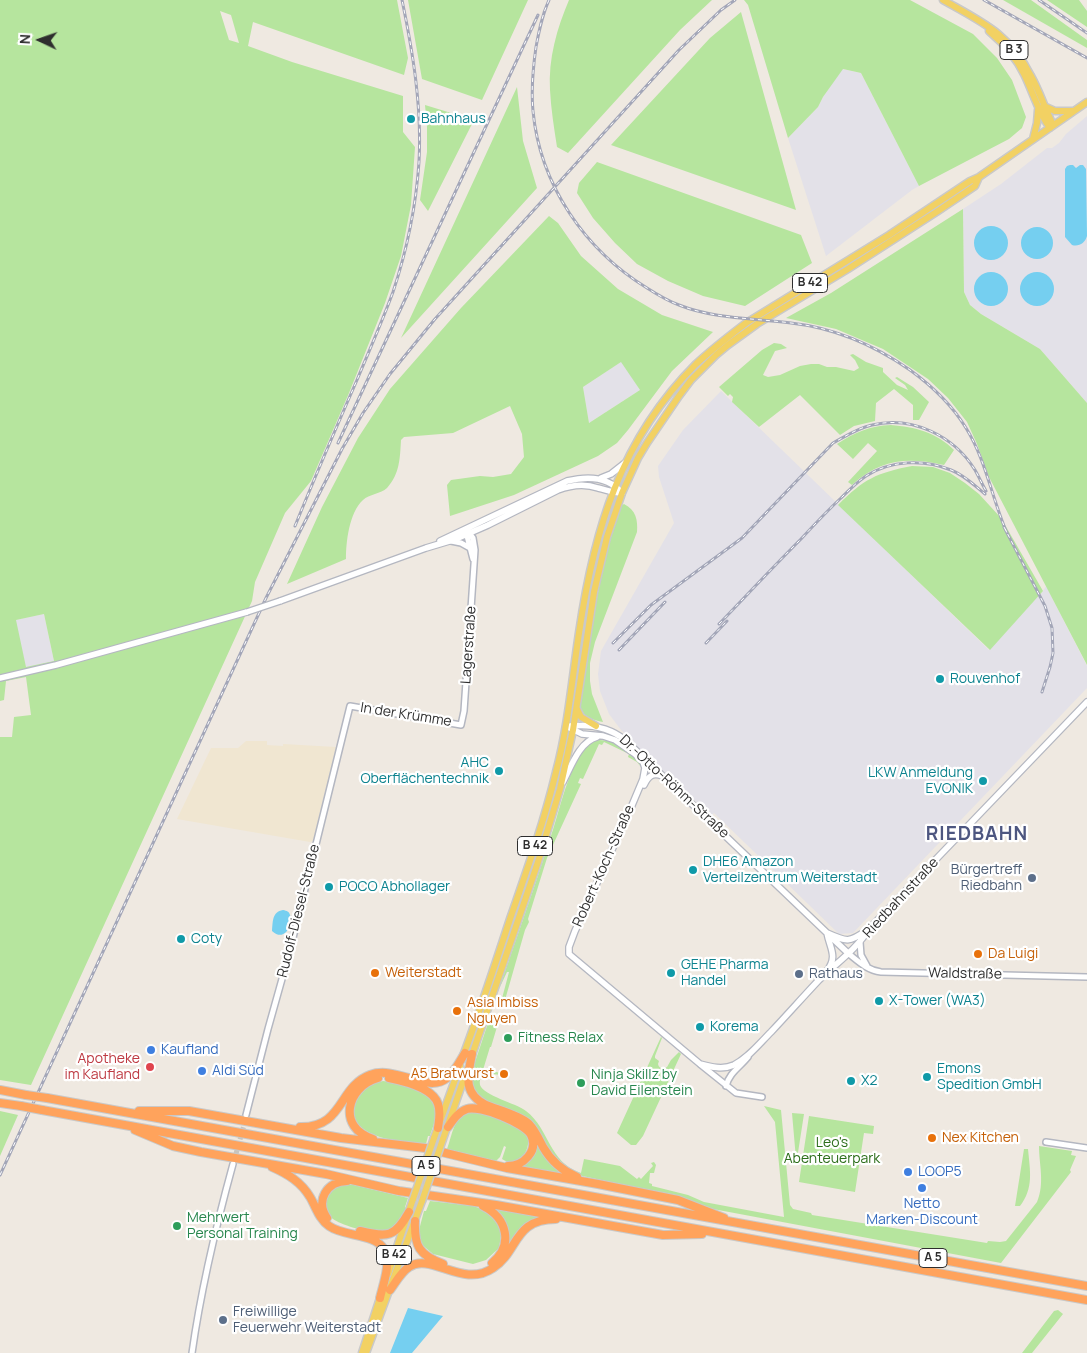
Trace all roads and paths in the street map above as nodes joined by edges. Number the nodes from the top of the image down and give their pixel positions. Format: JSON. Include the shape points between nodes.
{"nodes":[{"id":1,"x":943,"y":0,"type":"edge"},
{"id":2,"x":1087,"y":102,"type":"edge"},
{"id":3,"x":1041,"y":106,"type":"junction"},
{"id":4,"x":1074,"y":111,"type":"junction"},
{"id":5,"x":1052,"y":126,"type":"junction"},
{"id":6,"x":1033,"y":139,"type":"junction"},
{"id":7,"x":979,"y":177,"type":"junction"},
{"id":8,"x":625,"y":463,"type":"junction"},
{"id":9,"x":601,"y":478,"type":"junction"},
{"id":10,"x":615,"y":486,"type":"junction"},
{"id":11,"x":612,"y":492,"type":"junction"},
{"id":12,"x":622,"y":493,"type":"junction"},
{"id":13,"x":488,"y":525,"type":"junction"},
{"id":14,"x":467,"y":532,"type":"junction"},
{"id":15,"x":450,"y":541,"type":"junction"},
{"id":16,"x":426,"y":548,"type":"junction"},
{"id":17,"x":473,"y":549,"type":"junction"},
{"id":18,"x":0,"y":678,"type":"edge"},
{"id":19,"x":1087,"y":702,"type":"edge"},
{"id":20,"x":350,"y":706,"type":"joint"},
{"id":21,"x":577,"y":707,"type":"junction"},
{"id":22,"x":462,"y":725,"type":"joint"},
{"id":23,"x":566,"y":726,"type":"junction"},
{"id":24,"x":596,"y":726,"type":"junction"},
{"id":25,"x":574,"y":728,"type":"junction"},
{"id":26,"x":603,"y":736,"type":"junction"},
{"id":27,"x":645,"y":770,"type":"joint"},
{"id":28,"x":664,"y":777,"type":"junction"},
{"id":29,"x":560,"y":789,"type":"junction"},
{"id":30,"x":630,"y":810,"type":"junction"},
{"id":31,"x":869,"y":929,"type":"junction"},
{"id":32,"x":827,"y":933,"type":"junction"},
{"id":33,"x":860,"y":942,"type":"junction"},
{"id":34,"x":849,"y":954,"type":"junction"},
{"id":35,"x":868,"y":969,"type":"junction"},
{"id":36,"x":1087,"y":977,"type":"edge"},
{"id":37,"x":821,"y":979,"type":"junction"},
{"id":38,"x":484,"y":1007,"type":"junction"},
{"id":39,"x":468,"y":1054,"type":"junction"},
{"id":40,"x":748,"y":1055,"type":"junction"},
{"id":41,"x":700,"y":1064,"type":"junction"},
{"id":42,"x":726,"y":1086,"type":"junction"},
{"id":43,"x":0,"y":1090,"type":"edge"},
{"id":44,"x":762,"y":1097,"type":"dead end"},
{"id":45,"x":0,"y":1102,"type":"edge"},
{"id":46,"x":117,"y":1110,"type":"junction"},
{"id":47,"x":246,"y":1115,"type":"tunnel mouth"},
{"id":48,"x":122,"y":1124,"type":"junction"},
{"id":49,"x":272,"y":1125,"type":"junction"},
{"id":50,"x":448,"y":1127,"type":"junction"},
{"id":51,"x":438,"y":1128,"type":"junction"},
{"id":52,"x":1046,"y":1142,"type":"dead end"},
{"id":53,"x":389,"y":1144,"type":"junction"},
{"id":54,"x":1087,"y":1148,"type":"edge"},
{"id":55,"x":249,"y":1160,"type":"junction"},
{"id":56,"x":484,"y":1162,"type":"junction"},
{"id":57,"x":233,"y":1164,"type":"tunnel mouth"},
{"id":58,"x":598,"y":1184,"type":"junction"},
{"id":59,"x":370,"y":1185,"type":"junction"},
{"id":60,"x":474,"y":1202,"type":"junction"},
{"id":61,"x":409,"y":1212,"type":"junction"},
{"id":62,"x":576,"y":1220,"type":"junction"},
{"id":63,"x":415,"y":1221,"type":"junction"},
{"id":64,"x":735,"y":1222,"type":"junction"},
{"id":65,"x":715,"y":1233,"type":"junction"},
{"id":66,"x":1087,"y":1286,"type":"edge"},
{"id":67,"x":390,"y":1290,"type":"junction"},
{"id":68,"x":380,"y":1298,"type":"junction"},
{"id":69,"x":1087,"y":1300,"type":"edge"},
{"id":70,"x":192,"y":1353,"type":"edge"},
{"id":71,"x":362,"y":1353,"type":"edge"},
{"id":72,"x":366,"y":1353,"type":"edge"}],
"edges":[{"from":1,"to":3,"type":"main road","number":"B 3","via":[[974,17],[1002,42],[1015,58]]},
{"from":2,"to":4,"type":"main road"},
{"from":3,"to":4,"type":"main road"},
{"from":3,"to":5,"type":"main road","number":"B 3"},
{"from":3,"to":6,"type":"main road"},
{"from":4,"to":5,"type":"main road"},
{"from":5,"to":6,"type":"main road","number":"B 42"},
{"from":6,"to":7,"type":"main road","number":"B 42"},
{"from":7,"to":8,"type":"main road","number":"B 42","via":[[889,236],[752,318],[726,338],[671,392]]},
{"from":7,"to":12,"type":"main road","number":"B 42","via":[[975,186],[757,324],[716,355],[691,380],[659,424]]},
{"from":8,"to":9,"type":"main road"},
{"from":8,"to":10,"type":"main road","number":"B 42"},
{"from":9,"to":10,"type":"main road"},
{"from":9,"to":14,"type":"main road","via":[[561,483]]},
{"from":10,"to":11,"type":"main road","number":"B 42"},
{"from":10,"to":12,"type":"main road"},
{"from":11,"to":12,"type":"main road"},
{"from":11,"to":13,"type":"main road","via":[[585,485],[570,486]]},
{"from":11,"to":23,"type":"main road","number":"B 42","via":[[586,587]]},
{"from":12,"to":21,"type":"main road","number":"B 42","via":[[601,559]]},
{"from":13,"to":14,"type":"main road"},
{"from":13,"to":17,"type":"street","via":[[476,535]]},
{"from":14,"to":15,"type":"main road"},
{"from":14,"to":16,"type":"main road"},
{"from":14,"to":17,"type":"street","name":"Lagerstraße","via":[[473,538]]},
{"from":15,"to":16,"type":"main road"},
{"from":15,"to":17,"type":"street"},
{"from":16,"to":18,"type":"main road","bridge":true,"via":[[247,612]]},
{"from":17,"to":22,"type":"street","name":"Lagerstraße"},
{"from":19,"to":31,"type":"main road","name":"Riedbahnstraße"},
{"from":20,"to":22,"type":"street","name":"In der Krümme"},
{"from":20,"to":47,"type":"street","name":"Rudolf-Diesel-Straße"},
{"from":21,"to":24,"type":"main road","via":[[582,717]]},
{"from":21,"to":25,"type":"main road","number":"B 42"},
{"from":23,"to":25,"type":"main road","name":"Dr.-Otto-Röhm-Straße"},
{"from":23,"to":38,"type":"main road","number":"B 42","via":[[541,829]]},
{"from":24,"to":25,"type":"main road","name":"Dr.-Otto-Röhm-Straße"},
{"from":24,"to":28,"type":"main road","name":"Dr.-Otto-Röhm-Straße","via":[[622,737]]},
{"from":25,"to":26,"type":"main road","name":"Dr.-Otto-Röhm-Straße","via":[[583,734]]},
{"from":25,"to":29,"type":"main road","number":"B 42"},
{"from":26,"to":27,"type":"main road","name":"Dr.-Otto-Röhm-Straße","via":[[629,750],[643,762]]},
{"from":26,"to":29,"type":"main road","via":[[592,738],[585,744]]},
{"from":27,"to":30,"type":"main road","name":"Robert-Koch-Straße"},
{"from":28,"to":30,"type":"main road","via":[[654,774],[649,777]]},
{"from":28,"to":32,"type":"main road","name":"Dr.-Otto-Röhm-Straße"},
{"from":29,"to":38,"type":"main road","number":"B 42","via":[[538,862]]},
{"from":30,"to":41,"type":"main road","name":"Robert-Koch-Straße","via":[[569,947],[569,954]]},
{"from":31,"to":32,"type":"main road","name":"Dr.-Otto-Röhm-Straße","via":[[850,940]]},
{"from":31,"to":33,"type":"main road","name":"Riedbahnstraße"},
{"from":32,"to":34,"type":"main road"},
{"from":32,"to":37,"type":"main road","via":[[833,958]]},
{"from":33,"to":34,"type":"main road","name":"Riedbahnstraße"},
{"from":33,"to":35,"type":"street","via":[[861,955]]},
{"from":34,"to":35,"type":"street"},
{"from":34,"to":37,"type":"main road","name":"Riedbahnstraße"},
{"from":35,"to":36,"type":"street","name":"Waldstraße"},
{"from":37,"to":40,"type":"main road","name":"Riedbahnstraße"},
{"from":38,"to":39,"type":"main road","number":"B 42"},
{"from":39,"to":49,"type":"highway","number":"A 5","via":[[443,1081],[436,1084],[395,1074],[373,1074],[355,1085],[338,1111],[324,1122],[306,1127]]},
{"from":39,"to":50,"type":"main road","number":"B 42"},
{"from":39,"to":51,"type":"main road","number":"B 42"},
{"from":39,"to":58,"type":"highway","via":[[468,1086],[476,1099],[527,1122],[559,1166],[573,1176]]},
{"from":40,"to":41,"type":"main road","name":"Riedbahnstraße","via":[[727,1067],[713,1068]]},
{"from":40,"to":42,"type":"street","via":[[731,1074]]},
{"from":41,"to":42,"type":"street"},
{"from":42,"to":44,"type":"street","via":[[738,1094]]},
{"from":43,"to":46,"type":"highway","number":"A 5","bridge":true},
{"from":45,"to":48,"type":"highway","number":"A 5","bridge":true},
{"from":46,"to":49,"type":"highway","number":"A 5","via":[[189,1111]]},
{"from":46,"to":64,"type":"highway","number":"A 5"},
{"from":48,"to":55,"type":"highway","via":[[173,1146]]},
{"from":48,"to":65,"type":"highway","number":"A 5"},
{"from":49,"to":53,"type":"highway","number":"A 5"},
{"from":50,"to":56,"type":"highway","via":[[460,1112],[476,1108],[517,1123],[531,1134],[532,1151],[521,1163],[508,1166]]},
{"from":50,"to":63,"type":"main road","number":"B 42","bridge":true},
{"from":51,"to":53,"type":"highway","via":[[439,1106],[433,1095],[400,1080],[377,1078],[356,1092],[350,1115],[360,1133]]},
{"from":51,"to":61,"type":"main road","number":"B 42","bridge":true},
{"from":52,"to":54,"type":"street"},
{"from":53,"to":56,"type":"highway","via":[[426,1148]]},
{"from":55,"to":59,"type":"highway"},
{"from":55,"to":68,"type":"highway","via":[[293,1178],[329,1226],[382,1246],[388,1262]]},
{"from":56,"to":58,"type":"highway"},
{"from":57,"to":70,"type":"street","via":[[209,1258]]},
{"from":58,"to":64,"type":"highway","via":[[678,1200]]},
{"from":59,"to":60,"type":"highway"},
{"from":59,"to":61,"type":"highway","via":[[344,1181],[330,1186],[322,1201],[325,1215],[338,1226],[381,1235],[399,1228]]},
{"from":60,"to":62,"type":"highway"},
{"from":60,"to":63,"type":"highway","via":[[495,1213],[504,1228],[501,1254],[482,1269],[473,1271],[453,1267],[424,1254],[417,1246]]},
{"from":61,"to":68,"type":"main road","number":"B 42"},
{"from":62,"to":65,"type":"highway","via":[[663,1235]]},
{"from":62,"to":67,"type":"highway","via":[[552,1219],[533,1224],[524,1230],[500,1263],[482,1274],[463,1275],[432,1265],[417,1264],[408,1267]]},
{"from":63,"to":67,"type":"main road","number":"B 42"},
{"from":64,"to":66,"type":"highway","number":"A 5"},
{"from":65,"to":69,"type":"highway","number":"A 5"},
{"from":67,"to":72,"type":"main road","number":"B 42"},
{"from":68,"to":71,"type":"main road","number":"B 42"}]}
